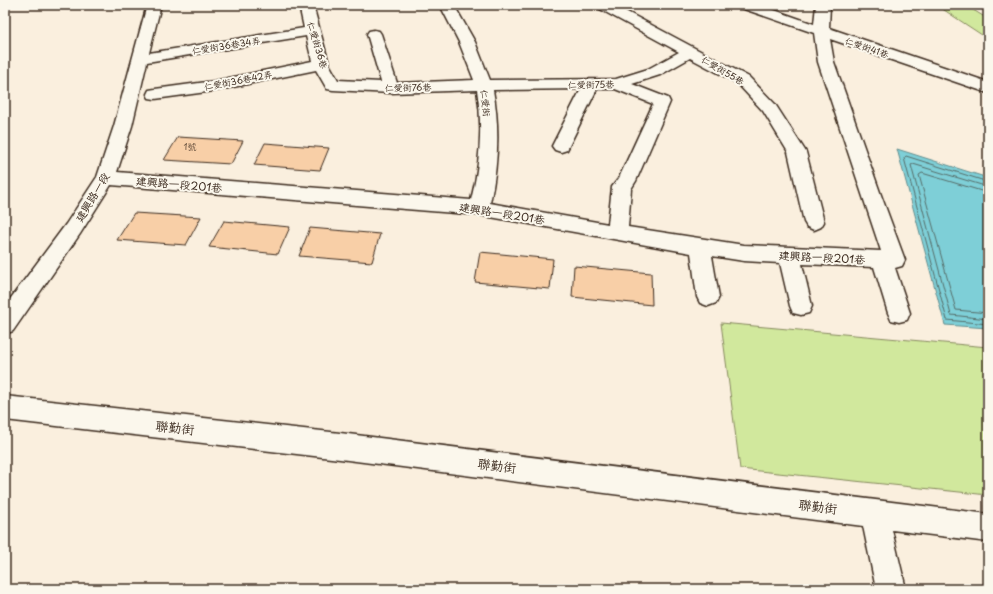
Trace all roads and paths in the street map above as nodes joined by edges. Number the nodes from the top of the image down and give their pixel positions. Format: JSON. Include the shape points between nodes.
{"nodes":[{"id":1,"x":154,"y":5,"type":"edge"},
{"id":2,"x":307,"y":5,"type":"edge"},
{"id":3,"x":447,"y":5,"type":"edge"},
{"id":4,"x":603,"y":5,"type":"edge"},
{"id":5,"x":746,"y":5,"type":"edge"},
{"id":6,"x":823,"y":5,"type":"edge"},
{"id":7,"x":312,"y":31,"type":"junction"},
{"id":8,"x":821,"y":32,"type":"junction"},
{"id":9,"x":374,"y":34,"type":"dead end"},
{"id":10,"x":690,"y":52,"type":"junction"},
{"id":11,"x":139,"y":59,"type":"junction"},
{"id":12,"x":321,"y":64,"type":"junction"},
{"id":13,"x":333,"y":84,"type":"joint"},
{"id":14,"x":617,"y":84,"type":"junction"},
{"id":15,"x":484,"y":85,"type":"junction"},
{"id":16,"x":590,"y":85,"type":"junction"},
{"id":17,"x":391,"y":88,"type":"junction"},
{"id":18,"x":988,"y":88,"type":"edge"},
{"id":19,"x":154,"y":94,"type":"dead end"},
{"id":20,"x":562,"y":146,"type":"dead end"},
{"id":21,"x":106,"y":178,"type":"junction"},
{"id":22,"x":479,"y":208,"type":"junction"},
{"id":23,"x":814,"y":222,"type":"dead end"},
{"id":24,"x":617,"y":233,"type":"junction"},
{"id":25,"x":700,"y":246,"type":"junction"},
{"id":26,"x":789,"y":255,"type":"junction"},
{"id":27,"x":889,"y":260,"type":"junction"},
{"id":28,"x":708,"y":297,"type":"dead end"},
{"id":29,"x":801,"y":306,"type":"dead end"},
{"id":30,"x":899,"y":313,"type":"dead end"},
{"id":31,"x":5,"y":324,"type":"edge"},
{"id":32,"x":5,"y":408,"type":"edge"},
{"id":33,"x":874,"y":513,"type":"junction"},
{"id":34,"x":988,"y":528,"type":"edge"},
{"id":35,"x":891,"y":589,"type":"edge"}],
"edges":[{"from":1,"to":11,"type":"street","name":"建興路一段"},
{"from":2,"to":7,"type":"street","name":"仁愛街36巷"},
{"from":3,"to":15,"type":"street","name":"仁愛街","via":[[467,42]]},
{"from":4,"to":10,"type":"street","name":"仁愛街55巷"},
{"from":5,"to":8,"type":"street","name":"仁愛街41巷"},
{"from":6,"to":8,"type":"street"},
{"from":7,"to":11,"type":"street","name":"仁愛街36巷34弄"},
{"from":7,"to":12,"type":"street","name":"仁愛街36巷"},
{"from":8,"to":18,"type":"street","name":"仁愛街41巷"},
{"from":8,"to":27,"type":"street","via":[[826,62],[871,195]]},
{"from":9,"to":17,"type":"street"},
{"from":10,"to":14,"type":"street","name":"仁愛街75巷","via":[[654,72]]},
{"from":10,"to":23,"type":"street","name":"仁愛街55巷","via":[[743,80],[769,108],[797,152]]},
{"from":11,"to":21,"type":"street","name":"建興路一段","via":[[123,126]]},
{"from":12,"to":13,"type":"street","name":"仁愛街36巷"},
{"from":12,"to":19,"type":"street","name":"仁愛街36巷42弄","via":[[214,86]]},
{"from":13,"to":17,"type":"street","name":"仁愛街76巷"},
{"from":14,"to":16,"type":"street","name":"仁愛街75巷"},
{"from":14,"to":24,"type":"street","via":[[662,102],[622,187]]},
{"from":15,"to":16,"type":"street","name":"仁愛街75巷"},
{"from":15,"to":17,"type":"street","name":"仁愛街76巷"},
{"from":15,"to":22,"type":"street","name":"仁愛街","via":[[489,113],[486,178]]},
{"from":16,"to":20,"type":"street"},
{"from":21,"to":22,"type":"street","name":"建興路一段201巷"},
{"from":21,"to":31,"type":"street","name":"建興路一段"},
{"from":22,"to":24,"type":"street","name":"建興路一段201巷"},
{"from":24,"to":25,"type":"street","name":"建興路一段201巷"},
{"from":25,"to":26,"type":"street","name":"建興路一段201巷","via":[[744,253]]},
{"from":25,"to":28,"type":"street"},
{"from":26,"to":27,"type":"street","name":"建興路一段201巷"},
{"from":26,"to":29,"type":"street"},
{"from":27,"to":30,"type":"street"},
{"from":32,"to":33,"type":"street","name":"聯勤街","via":[[340,446]]},
{"from":33,"to":34,"type":"street","name":"聯勤街"},
{"from":33,"to":35,"type":"street"}]}
